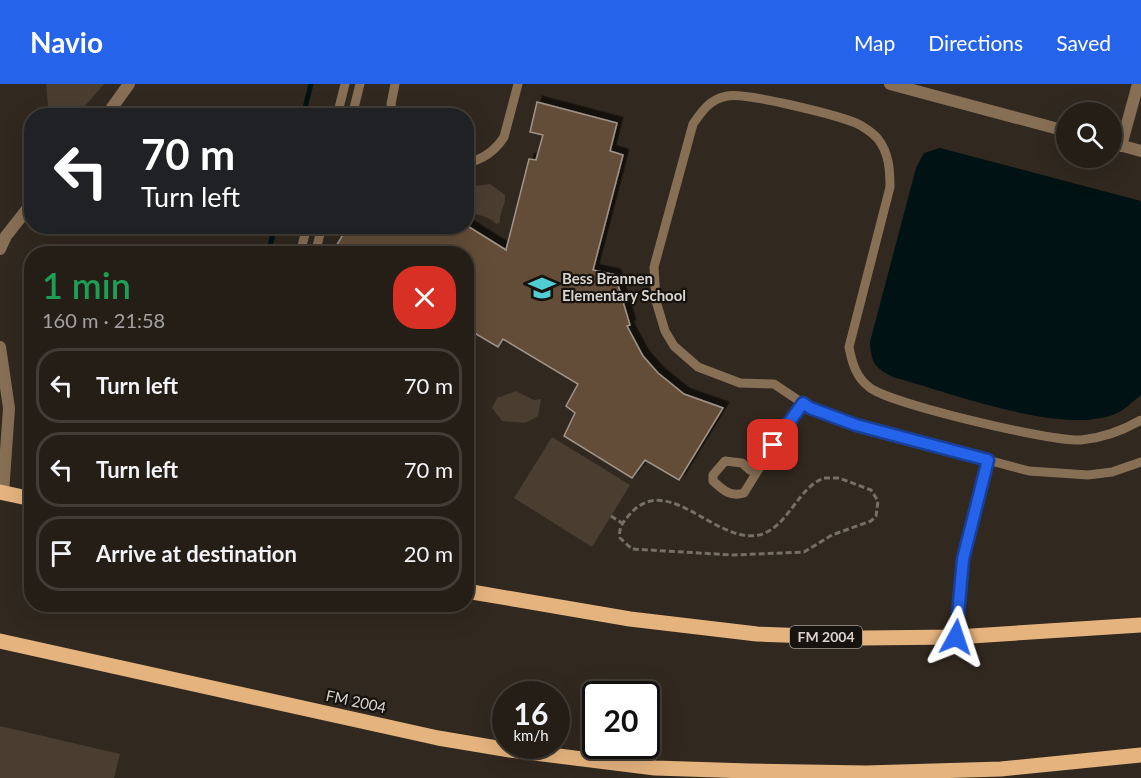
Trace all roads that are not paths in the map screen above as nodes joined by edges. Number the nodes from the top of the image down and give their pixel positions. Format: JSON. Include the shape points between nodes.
{"nodes":[{"id":1,"x":129,"y":84,"type":"edge"},
{"id":2,"x":345,"y":84,"type":"edge"},
{"id":3,"x":360,"y":84,"type":"edge"},
{"id":4,"x":395,"y":84,"type":"edge"},
{"id":5,"x":518,"y":84,"type":"edge"},
{"id":6,"x":890,"y":84,"type":"edge"},
{"id":7,"x":1138,"y":84,"type":"edge"},
{"id":8,"x":112,"y":108,"type":"edge"},
{"id":9,"x":339,"y":108,"type":"edge"},
{"id":10,"x":354,"y":108,"type":"edge"},
{"id":11,"x":392,"y":108,"type":"edge"},
{"id":12,"x":1056,"y":128,"type":"edge"},
{"id":13,"x":1122,"y":128,"type":"edge"},
{"id":14,"x":1122,"y":146,"type":"edge"},
{"id":15,"x":1141,"y":151,"type":"edge"},
{"id":16,"x":474,"y":162,"type":"edge"},
{"id":17,"x":24,"y":213,"type":"edge"},
{"id":18,"x":0,"y":249,"type":"edge"},
{"id":19,"x":0,"y":347,"type":"edge"},
{"id":20,"x":803,"y":403,"type":"junction"},
{"id":21,"x":1141,"y":420,"type":"edge"},
{"id":22,"x":988,"y":460,"type":"junction"},
{"id":23,"x":1141,"y":462,"type":"edge"},
{"id":24,"x":762,"y":464,"type":"junction"},
{"id":25,"x":2,"y":492,"type":"edge"},
{"id":26,"x":24,"y":497,"type":"edge"},
{"id":27,"x":474,"y":592,"type":"edge"},
{"id":28,"x":1141,"y":625,"type":"edge"},
{"id":29,"x":956,"y":637,"type":"junction"},
{"id":30,"x":0,"y":641,"type":"edge"},
{"id":31,"x":1141,"y":755,"type":"edge"},
{"id":32,"x":748,"y":775,"type":"edge"}],
"edges":[{"from":1,"to":8,"type":"street"},
{"from":2,"to":9,"type":"lane"},
{"from":3,"to":10,"type":"lane"},
{"from":4,"to":11,"type":"lane"},
{"from":5,"to":16,"type":"lane","via":[[504,137],[499,145]]},
{"from":6,"to":12,"type":"street"},
{"from":7,"to":13,"type":"street"},
{"from":14,"to":15,"type":"street"},
{"from":17,"to":18,"type":"street"},
{"from":19,"to":25,"type":"street","via":[[9,408]]},
{"from":20,"to":21,"type":"lane","via":[[774,384],[740,382],[698,366],[674,346],[656,301],[654,267],[693,124],[705,107],[725,96],[756,97],[857,123],[877,138],[884,149],[890,187],[849,347],[853,367],[867,386],[891,398],[1036,436],[1080,440],[1111,435]]},
{"from":20,"to":22,"type":"lane","via":[[856,425]]},
{"from":20,"to":24,"type":"lane"},
{"from":22,"to":23,"type":"lane","via":[[1039,472],[1088,475]]},
{"from":22,"to":29,"type":"lane","via":[[963,559]]},
{"from":24,"to":24,"type":"lane","via":[[744,493],[725,493],[713,481],[713,475],[725,461],[742,463],[750,470]]},
{"from":25,"to":26,"type":"main road"},
{"from":27,"to":29,"type":"main road","name":"FM 2004","number":"FM 2004","via":[[630,619],[757,634]]},
{"from":28,"to":29,"type":"main road","name":"FM 2004","number":"FM 2004"},
{"from":30,"to":32,"type":"main road","name":"FM 2004","number":"FM 2004","via":[[469,743],[654,768]]},
{"from":31,"to":32,"type":"main road","name":"FM 2004","number":"FM 2004","via":[[1001,769]]}]}
